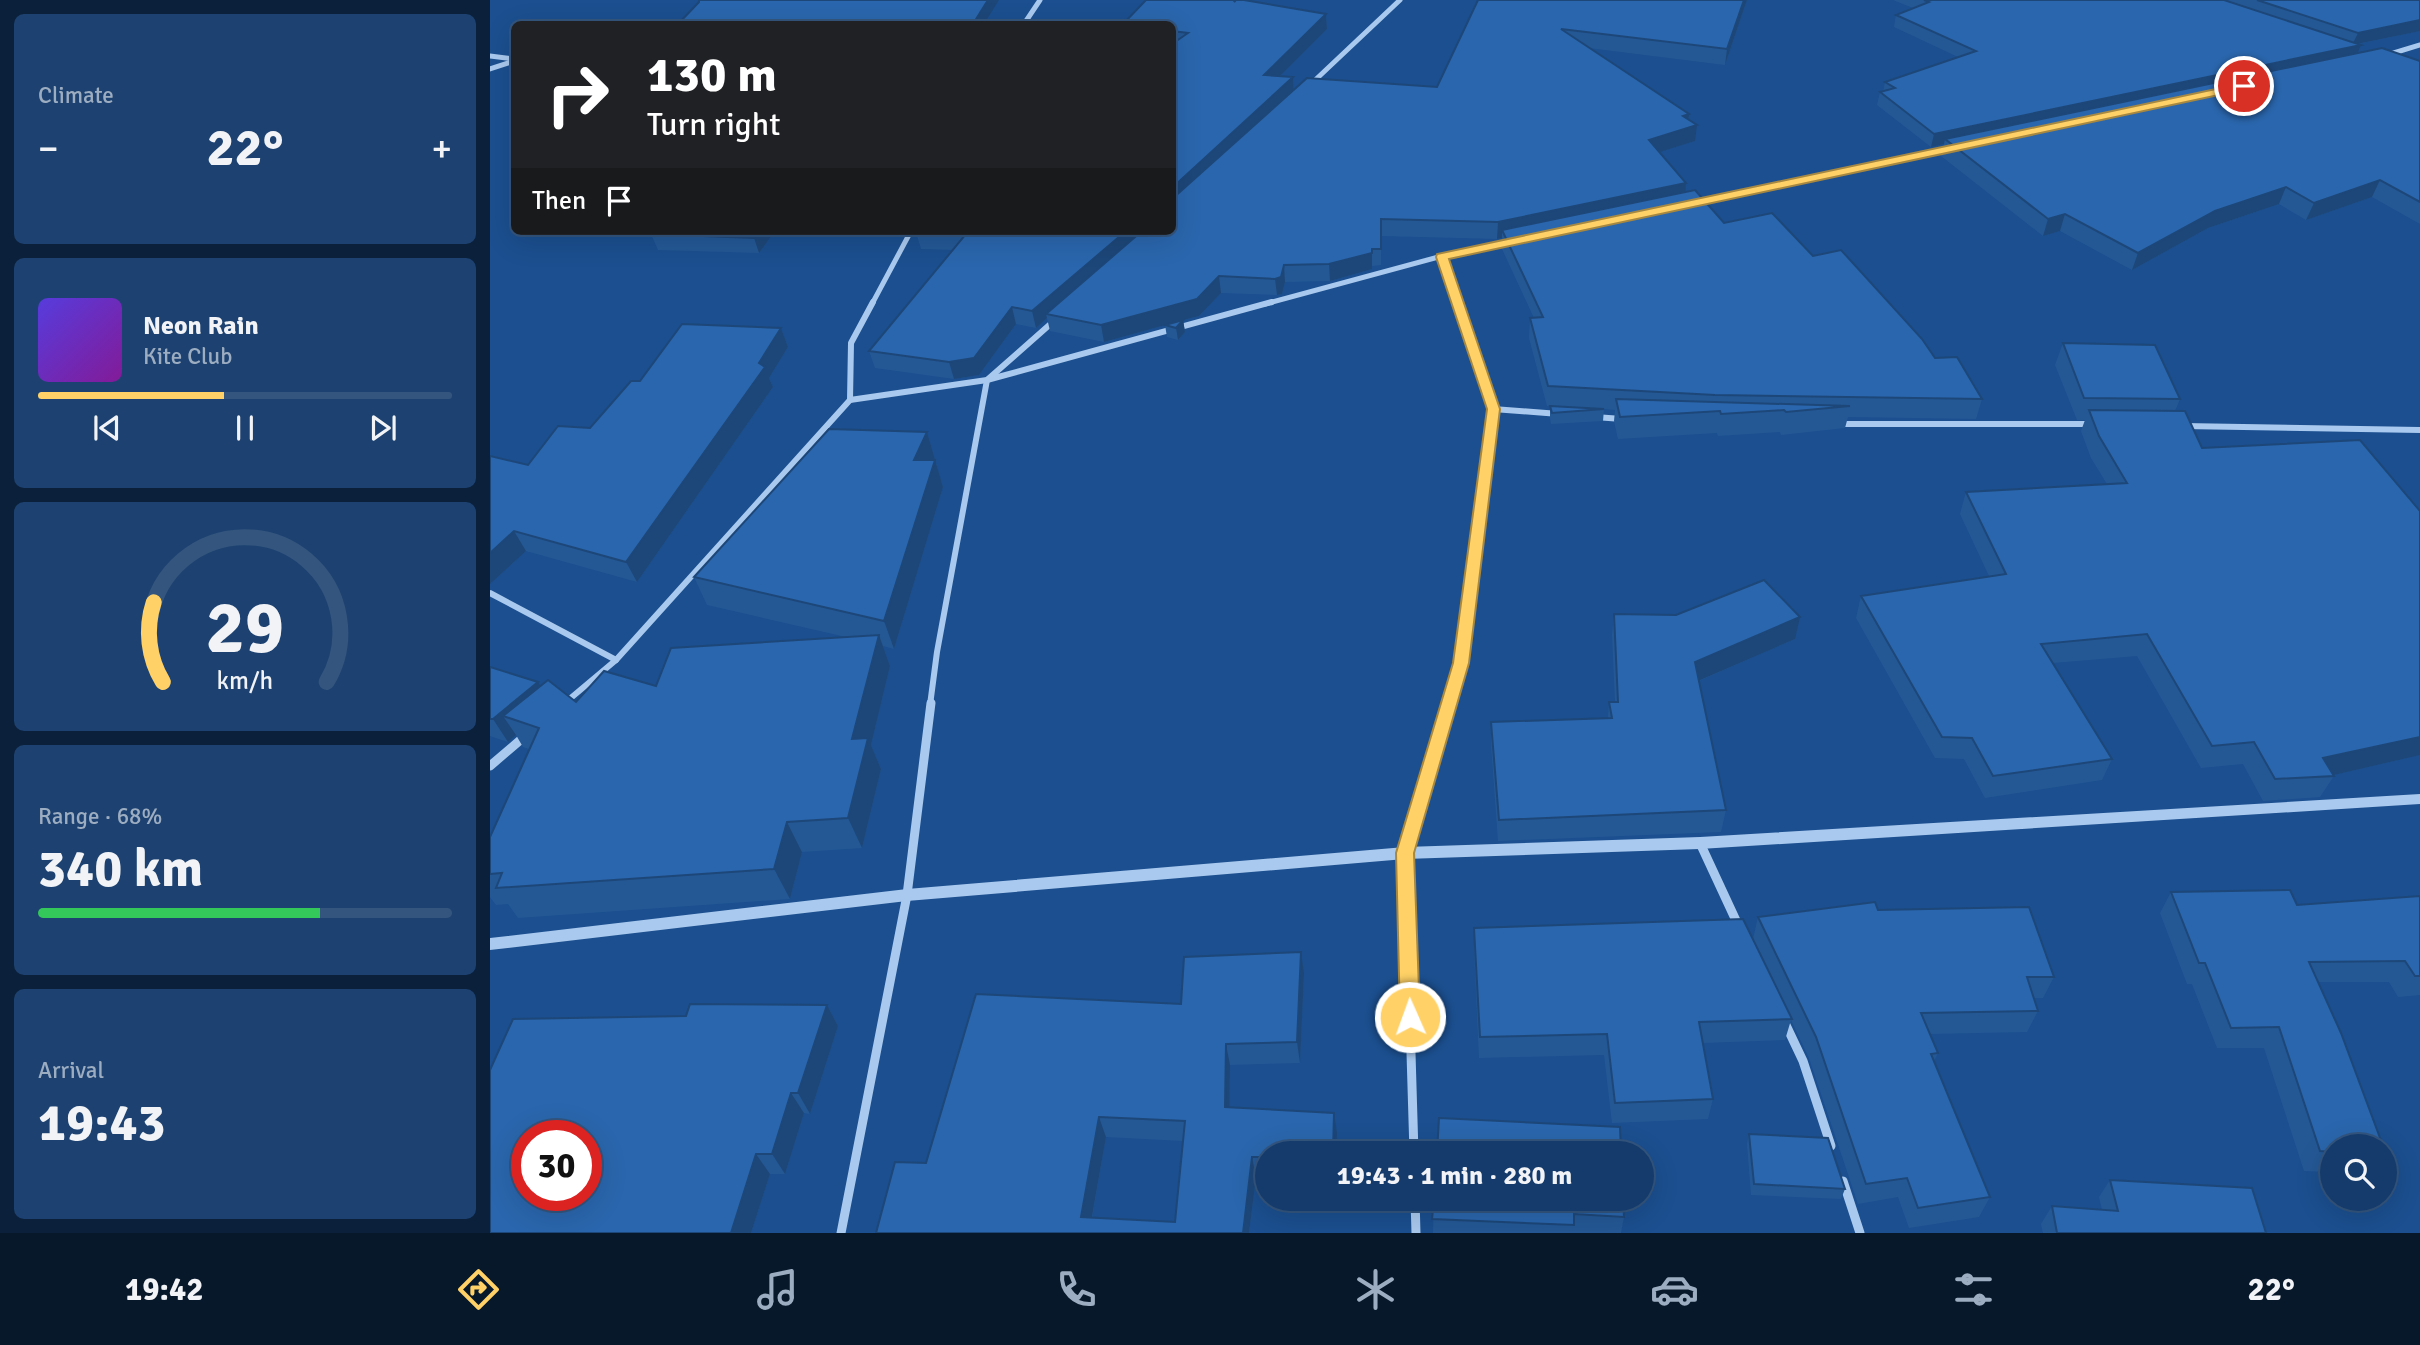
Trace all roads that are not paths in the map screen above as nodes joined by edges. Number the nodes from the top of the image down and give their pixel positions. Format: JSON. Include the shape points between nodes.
{"nodes":[{"id":1,"x":1040,"y":0,"type":"edge"},
{"id":2,"x":1400,"y":0,"type":"edge"},
{"id":3,"x":1026,"y":21,"type":"edge"},
{"id":4,"x":2420,"y":45,"type":"edge"},
{"id":5,"x":490,"y":56,"type":"edge"},
{"id":6,"x":511,"y":60,"type":"edge"},
{"id":7,"x":511,"y":61,"type":"edge"},
{"id":8,"x":2388,"y":62,"type":"edge"},
{"id":9,"x":490,"y":69,"type":"edge"},
{"id":10,"x":1301,"y":93,"type":"edge"},
{"id":11,"x":1957,"y":147,"type":"edge"},
{"id":12,"x":1686,"y":205,"type":"edge"},
{"id":13,"x":909,"y":235,"type":"edge"},
{"id":14,"x":1523,"y":239,"type":"edge"},
{"id":15,"x":1442,"y":257,"type":"junction"},
{"id":16,"x":1061,"y":316,"type":"edge"},
{"id":17,"x":987,"y":380,"type":"junction"},
{"id":18,"x":850,"y":400,"type":"junction"},
{"id":19,"x":1493,"y":409,"type":"junction"},
{"id":20,"x":1563,"y":415,"type":"edge"},
{"id":21,"x":1591,"y":417,"type":"edge"},
{"id":22,"x":1632,"y":419,"type":"edge"},
{"id":23,"x":1827,"y":424,"type":"edge"},
{"id":24,"x":2105,"y":424,"type":"edge"},
{"id":25,"x":2174,"y":426,"type":"edge"},
{"id":26,"x":2420,"y":430,"type":"edge"},
{"id":27,"x":490,"y":593,"type":"edge"},
{"id":28,"x":616,"y":660,"type":"junction"},
{"id":29,"x":563,"y":704,"type":"edge"},
{"id":30,"x":532,"y":730,"type":"edge"},
{"id":31,"x":490,"y":765,"type":"edge"},
{"id":32,"x":2420,"y":799,"type":"edge"},
{"id":33,"x":1699,"y":843,"type":"junction"},
{"id":34,"x":1405,"y":853,"type":"junction"},
{"id":35,"x":907,"y":895,"type":"junction"},
{"id":36,"x":1745,"y":940,"type":"edge"},
{"id":37,"x":490,"y":944,"type":"edge"},
{"id":38,"x":1780,"y":1013,"type":"edge"},
{"id":39,"x":1414,"y":1141,"type":"edge"},
{"id":40,"x":1834,"y":1154,"type":"edge"},
{"id":41,"x":1838,"y":1167,"type":"edge"},
{"id":42,"x":1416,"y":1211,"type":"edge"},
{"id":43,"x":841,"y":1233,"type":"edge"},
{"id":44,"x":1416,"y":1233,"type":"edge"},
{"id":45,"x":1860,"y":1233,"type":"edge"}],
"edges":[{"from":1,"to":3,"type":"street"},
{"from":2,"to":10,"type":"street"},
{"from":4,"to":8,"type":"street","via":[[2377,58]]},
{"from":5,"to":6,"type":"street"},
{"from":7,"to":9,"type":"street"},
{"from":11,"to":12,"type":"street"},
{"from":13,"to":18,"type":"street","via":[[851,343]]},
{"from":14,"to":15,"type":"street"},
{"from":15,"to":17,"type":"street"},
{"from":15,"to":19,"type":"street"},
{"from":16,"to":17,"type":"street"},
{"from":17,"to":18,"type":"street"},
{"from":17,"to":35,"type":"street","via":[[937,652]]},
{"from":18,"to":28,"type":"street"},
{"from":19,"to":20,"type":"street"},
{"from":19,"to":34,"type":"street","via":[[1461,663]]},
{"from":21,"to":22,"type":"street"},
{"from":23,"to":24,"type":"street"},
{"from":25,"to":26,"type":"street"},
{"from":27,"to":28,"type":"street"},
{"from":28,"to":29,"type":"street"},
{"from":30,"to":31,"type":"street"},
{"from":32,"to":33,"type":"street"},
{"from":33,"to":34,"type":"street"},
{"from":33,"to":36,"type":"street"},
{"from":34,"to":35,"type":"street"},
{"from":34,"to":39,"type":"street"},
{"from":35,"to":37,"type":"street"},
{"from":35,"to":43,"type":"street"},
{"from":38,"to":40,"type":"street","via":[[1803,1061]]},
{"from":41,"to":45,"type":"street"},
{"from":42,"to":44,"type":"street"}]}
